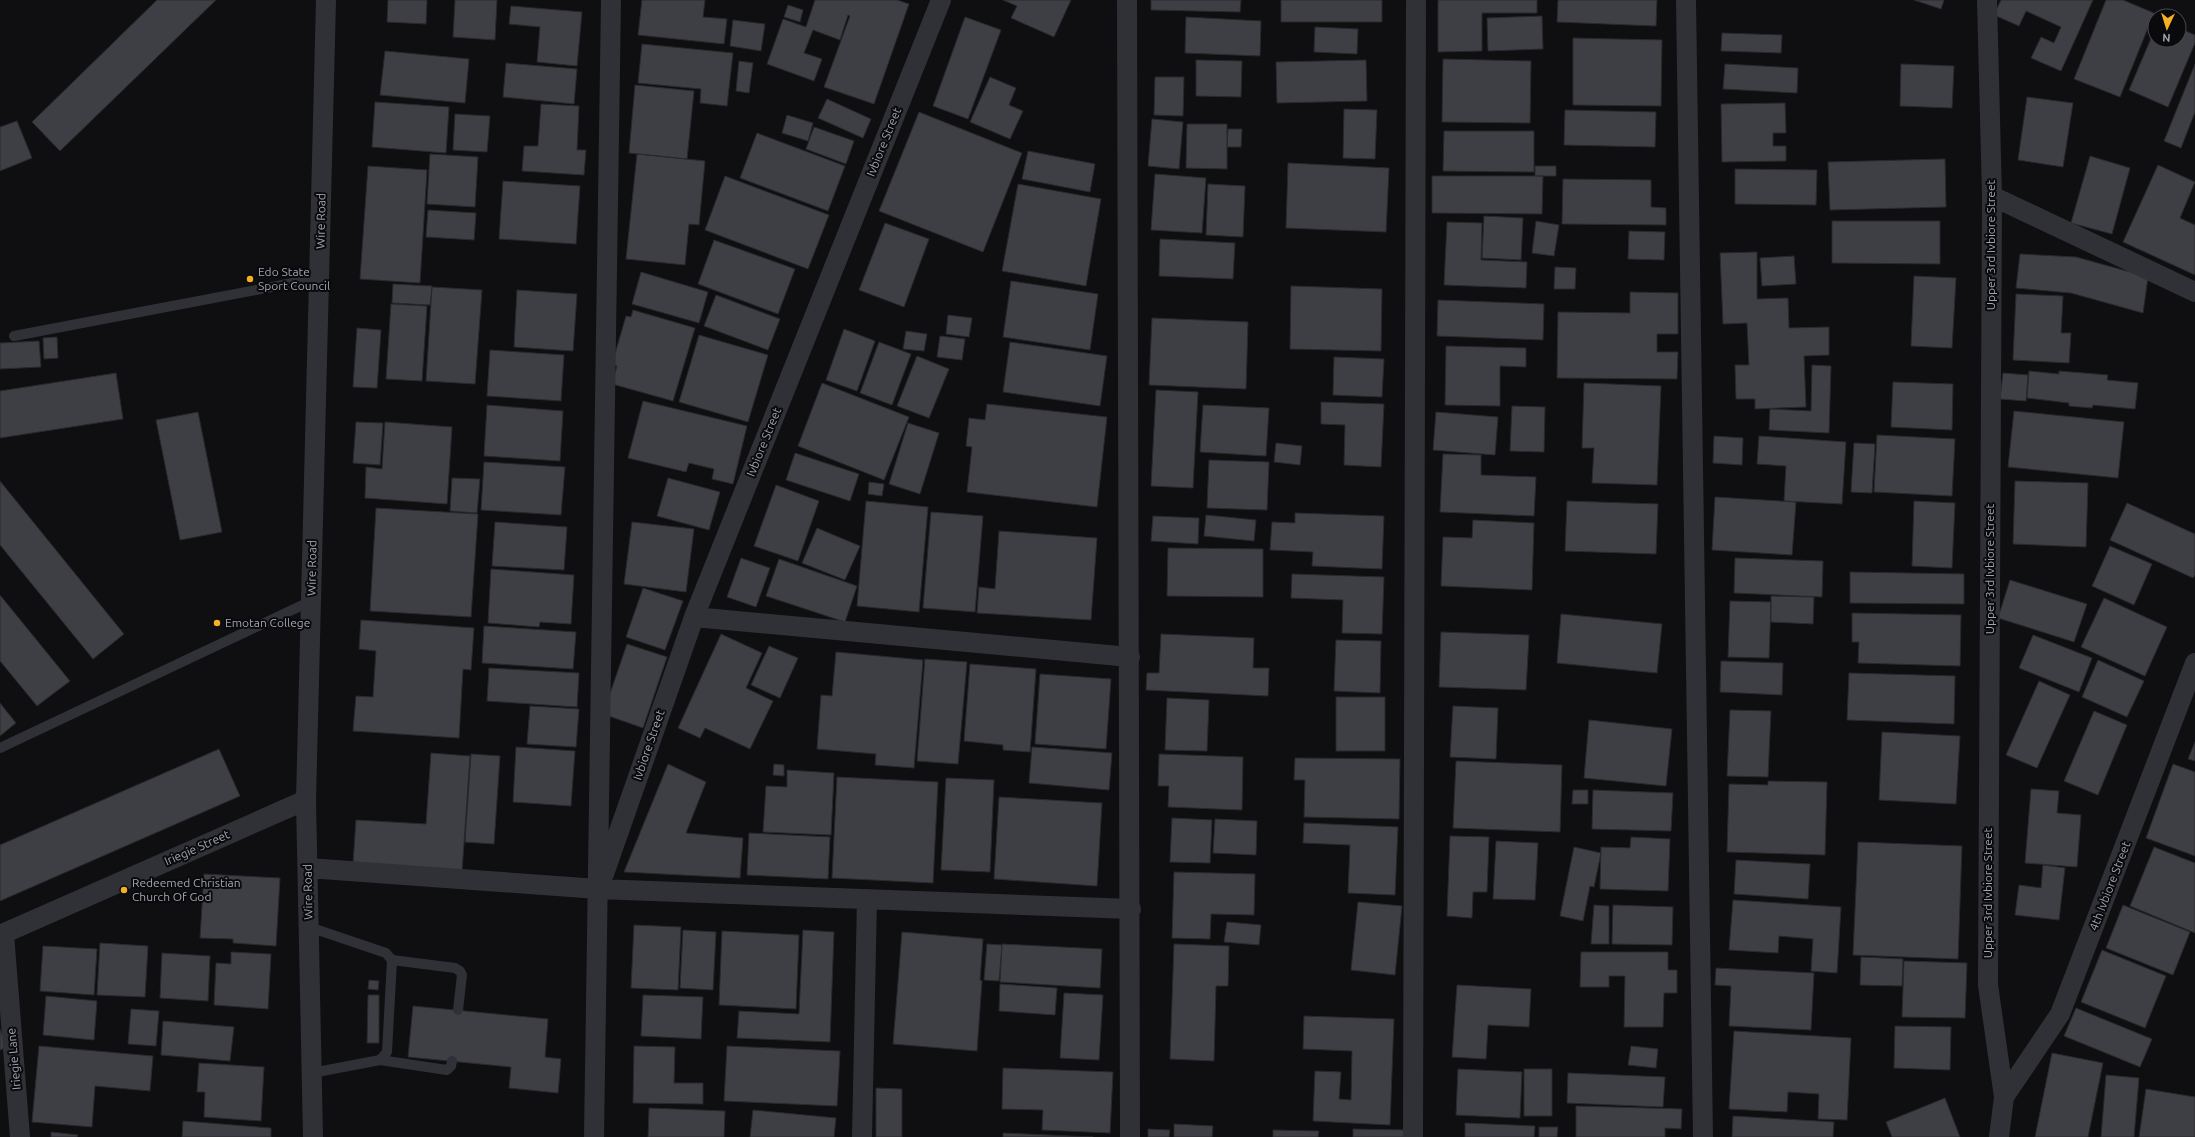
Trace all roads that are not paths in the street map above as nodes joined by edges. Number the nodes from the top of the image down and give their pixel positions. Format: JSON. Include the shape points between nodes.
{"nodes":[{"id":1,"x":326,"y":0,"type":"edge"},
{"id":2,"x":611,"y":0,"type":"edge"},
{"id":3,"x":941,"y":0,"type":"edge"},
{"id":4,"x":1127,"y":0,"type":"edge"},
{"id":5,"x":1416,"y":0,"type":"edge"},
{"id":6,"x":1686,"y":0,"type":"edge"},
{"id":7,"x":1987,"y":0,"type":"edge"},
{"id":8,"x":1992,"y":196,"type":"junction"},
{"id":9,"x":319,"y":278,"type":"junction"},
{"id":10,"x":2195,"y":292,"type":"edge"},
{"id":11,"x":14,"y":336,"type":"dead end"},
{"id":12,"x":311,"y":601,"type":"junction"},
{"id":13,"x":694,"y":617,"type":"junction"},
{"id":14,"x":1130,"y":657,"type":"junction"},
{"id":15,"x":2195,"y":663,"type":"edge"},
{"id":16,"x":0,"y":748,"type":"edge"},
{"id":17,"x":306,"y":800,"type":"junction"},
{"id":18,"x":308,"y":868,"type":"junction"},
{"id":19,"x":598,"y":889,"type":"junction"},
{"id":20,"x":867,"y":899,"type":"junction"},
{"id":21,"x":1131,"y":909,"type":"junction"},
{"id":22,"x":309,"y":927,"type":"junction"},
{"id":23,"x":2,"y":934,"type":"edge"},
{"id":24,"x":392,"y":960,"type":"junction"},
{"id":25,"x":458,"y":1010,"type":"dead end"},
{"id":26,"x":380,"y":1060,"type":"junction"},
{"id":27,"x":452,"y":1061,"type":"dead end"},
{"id":28,"x":312,"y":1073,"type":"junction"},
{"id":29,"x":2004,"y":1097,"type":"junction"},
{"id":30,"x":20,"y":1137,"type":"edge"},
{"id":31,"x":313,"y":1137,"type":"edge"},
{"id":32,"x":594,"y":1137,"type":"edge"},
{"id":33,"x":862,"y":1137,"type":"edge"},
{"id":34,"x":1130,"y":1137,"type":"edge"},
{"id":35,"x":1413,"y":1137,"type":"edge"},
{"id":36,"x":1703,"y":1137,"type":"edge"},
{"id":37,"x":1999,"y":1137,"type":"edge"}],
"edges":[{"from":1,"to":9,"type":"street","name":"Wire Road"},
{"from":2,"to":19,"type":"street"},
{"from":3,"to":13,"type":"street","name":"Ivbiore Street"},
{"from":4,"to":14,"type":"street"},
{"from":5,"to":35,"type":"street"},
{"from":6,"to":36,"type":"street"},
{"from":7,"to":8,"type":"street","name":"Upper 3rd Ivbiore Street"},
{"from":8,"to":10,"type":"street"},
{"from":8,"to":29,"type":"street","name":"Upper 3rd Ivbiore Street","via":[[1988,985]]},
{"from":9,"to":11,"type":"lane"},
{"from":9,"to":12,"type":"street","name":"Wire Road"},
{"from":12,"to":16,"type":"lane"},
{"from":12,"to":17,"type":"street","name":"Wire Road"},
{"from":13,"to":14,"type":"street"},
{"from":13,"to":19,"type":"street","name":"Ivbiore Street"},
{"from":14,"to":21,"type":"street"},
{"from":15,"to":29,"type":"street","name":"4th Ivbiore Street","via":[[2060,1014]]},
{"from":17,"to":18,"type":"street","name":"Wire Road"},
{"from":17,"to":23,"type":"street","name":"Iriegie Street"},
{"from":18,"to":19,"type":"street"},
{"from":18,"to":22,"type":"street","name":"Wire Road"},
{"from":19,"to":20,"type":"street"},
{"from":19,"to":32,"type":"street"},
{"from":20,"to":21,"type":"street"},
{"from":20,"to":33,"type":"street"},
{"from":21,"to":34,"type":"street"},
{"from":22,"to":24,"type":"lane","via":[[386,953]]},
{"from":22,"to":28,"type":"street","name":"Wire Road"},
{"from":23,"to":30,"type":"street","name":"Iriegie Lane"},
{"from":24,"to":25,"type":"lane","via":[[454,968],[460,971],[462,975]]},
{"from":24,"to":26,"type":"lane","via":[[387,1052]]},
{"from":26,"to":27,"type":"lane","via":[[447,1070],[452,1066]]},
{"from":26,"to":28,"type":"lane"},
{"from":28,"to":31,"type":"street","name":"Wire Road"},
{"from":29,"to":37,"type":"street","name":"Upper 3rd Ivbiore Street"}]}
